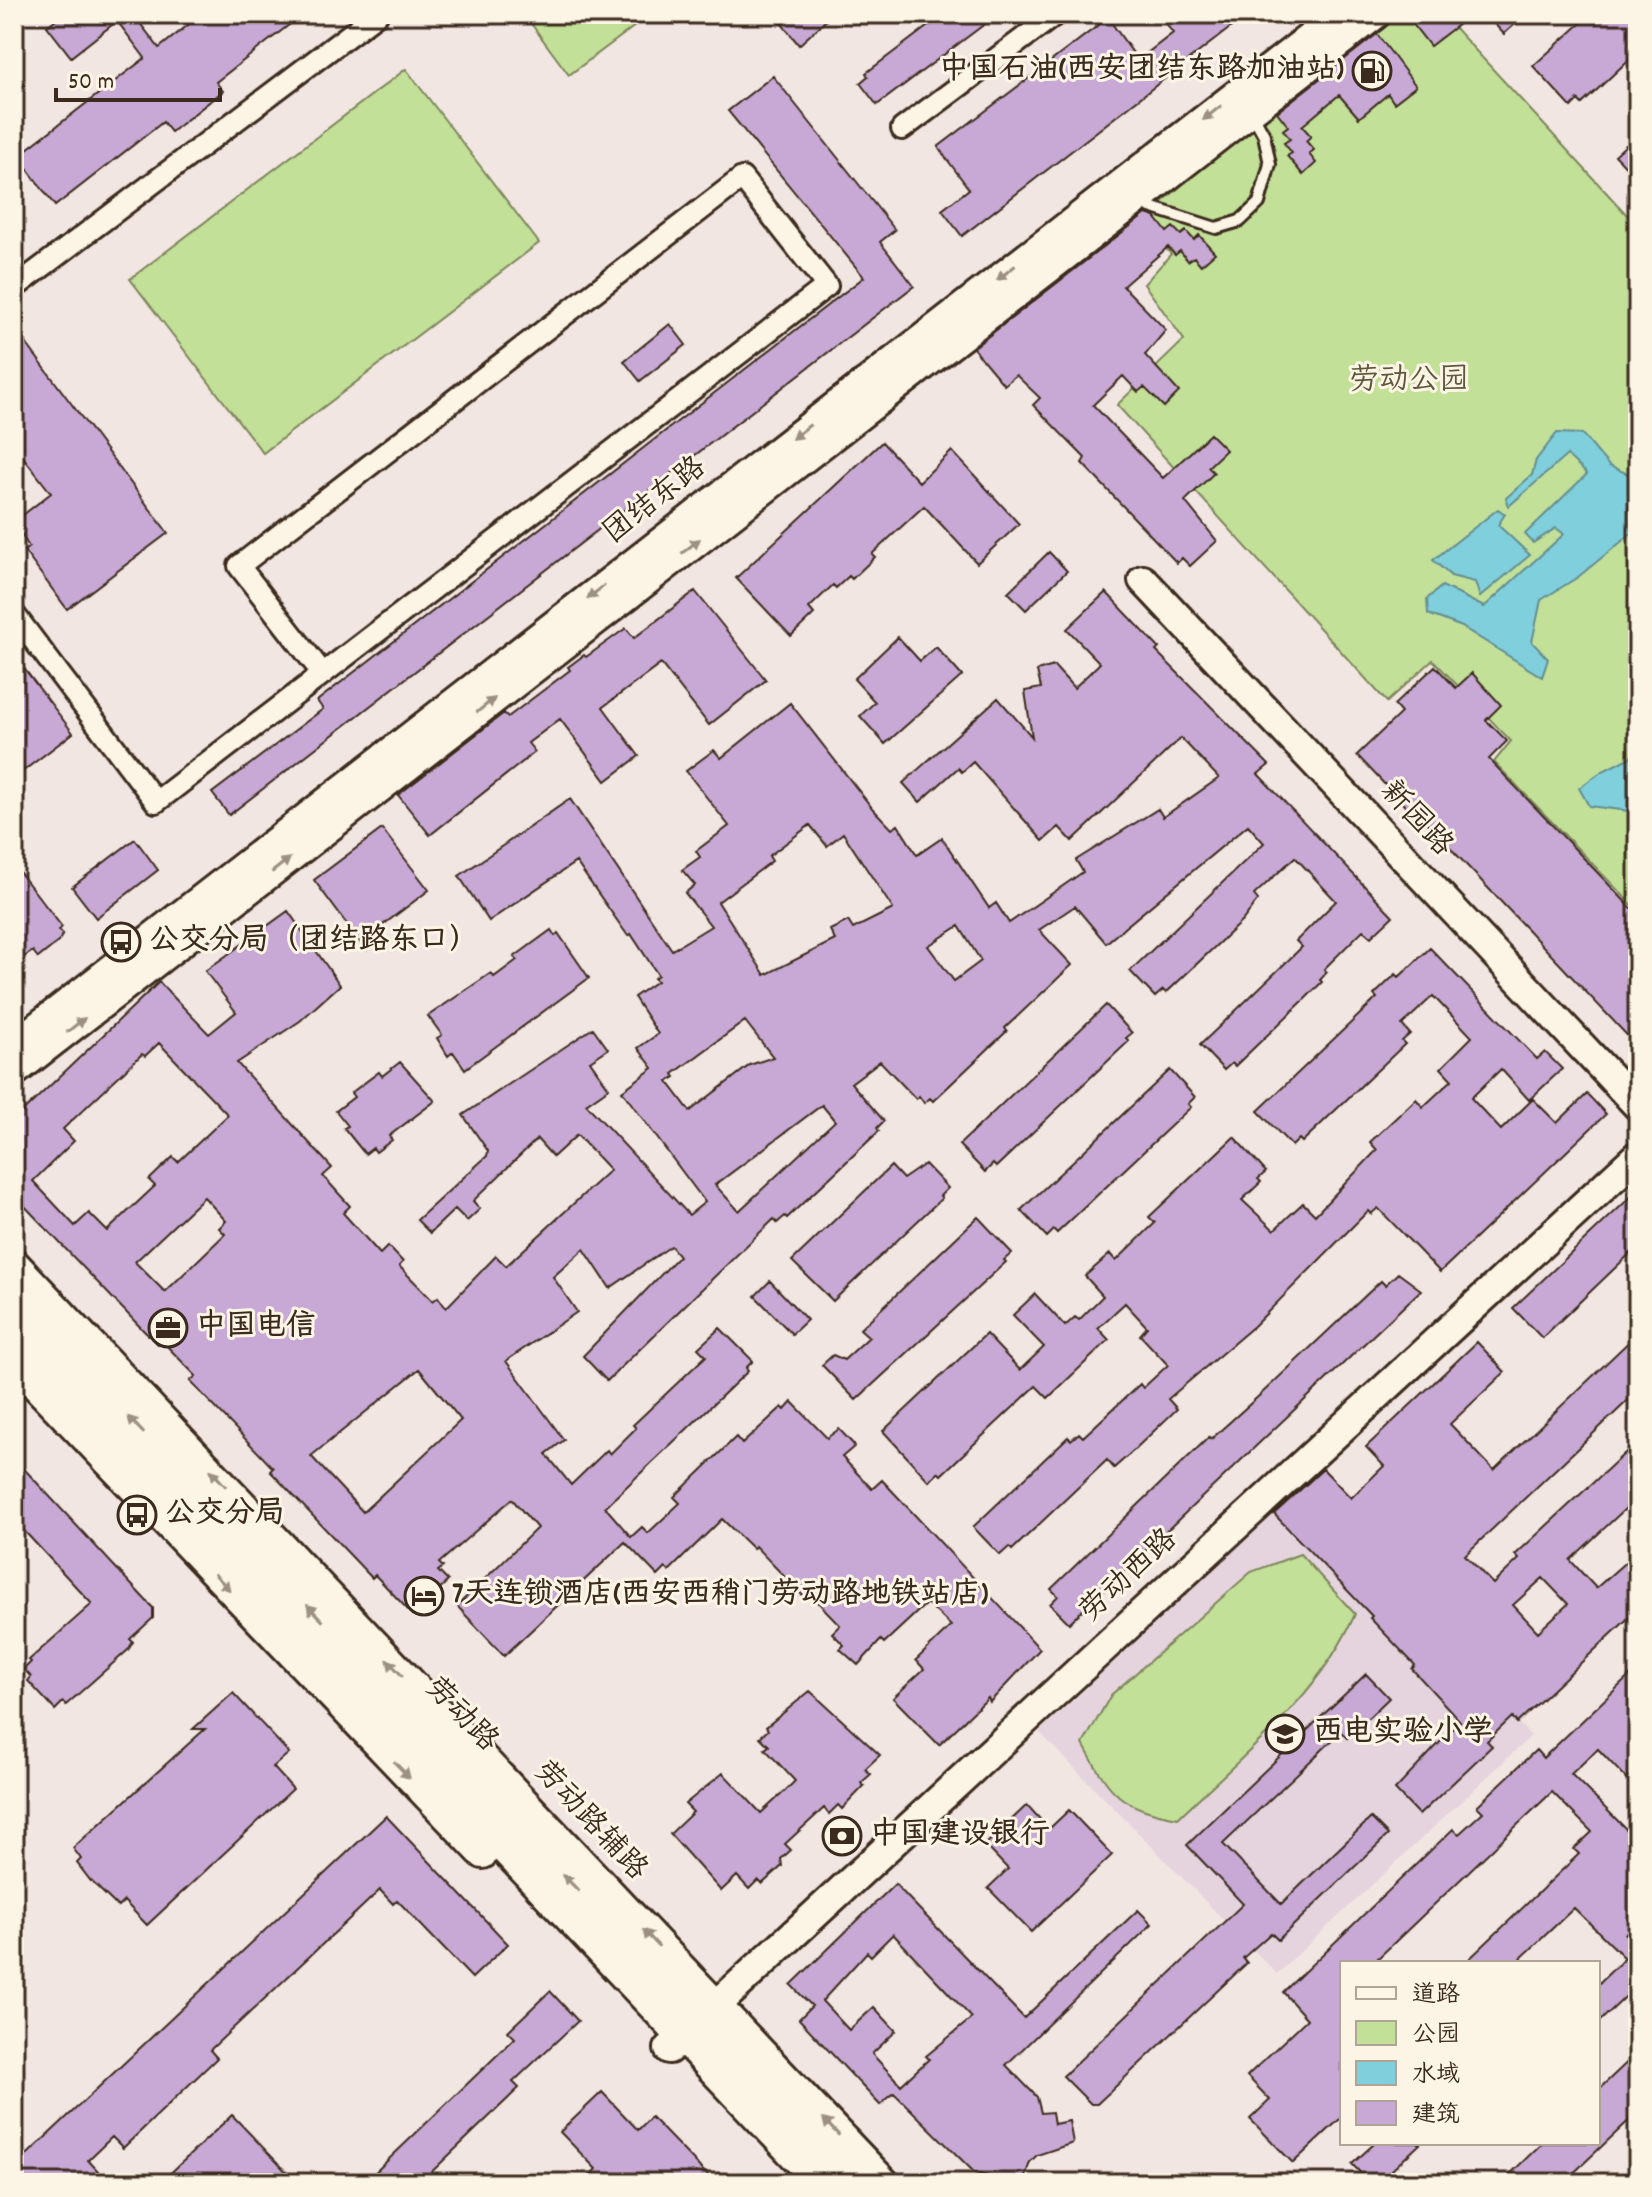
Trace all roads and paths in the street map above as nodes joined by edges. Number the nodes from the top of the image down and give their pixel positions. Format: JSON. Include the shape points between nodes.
{"nodes":[{"id":1,"x":377,"y":14,"type":"edge"},
{"id":2,"x":1056,"y":14,"type":"edge"},
{"id":3,"x":1340,"y":14,"type":"edge"},
{"id":4,"x":1376,"y":14,"type":"edge"},
{"id":5,"x":1251,"y":111,"type":"junction"},
{"id":6,"x":902,"y":129,"type":"dead end"},
{"id":7,"x":1138,"y":199,"type":"junction"},
{"id":8,"x":14,"y":288,"type":"edge"},
{"id":9,"x":1143,"y":580,"type":"dead end"},
{"id":10,"x":14,"y":614,"type":"edge"},
{"id":11,"x":323,"y":674,"type":"junction"},
{"id":12,"x":14,"y":1045,"type":"edge"},
{"id":13,"x":14,"y":1072,"type":"edge"},
{"id":14,"x":1638,"y":1106,"type":"edge"},
{"id":15,"x":1638,"y":1155,"type":"edge"},
{"id":16,"x":14,"y":1263,"type":"edge"},
{"id":17,"x":22,"y":1309,"type":"edge"},
{"id":18,"x":14,"y":1363,"type":"edge"},
{"id":19,"x":692,"y":2028,"type":"junction"},
{"id":20,"x":796,"y":2183,"type":"edge"},
{"id":21,"x":820,"y":2183,"type":"edge"},
{"id":22,"x":856,"y":2183,"type":"edge"},
{"id":23,"x":885,"y":2183,"type":"edge"}],
"edges":[{"from":1,"to":8,"type":"street"},
{"from":2,"to":6,"type":"street"},
{"from":3,"to":12,"type":"street","name":"团结东路","one_way":true},
{"from":4,"to":5,"type":"street"},
{"from":5,"to":7,"type":"street"},
{"from":5,"to":7,"type":"lane","via":[[1264,135],[1270,164],[1259,203],[1240,221],[1216,228]]},
{"from":13,"to":7,"type":"street","one_way":true},
{"from":9,"to":14,"type":"street","name":"新园路"},
{"from":10,"to":11,"type":"street","via":[[156,802]]},
{"from":11,"to":11,"type":"street","via":[[827,286],[742,178],[239,566]]},
{"from":15,"to":19,"type":"street","name":"劳动西路"},
{"from":16,"to":17,"type":"street"},
{"from":17,"to":19,"type":"street","name":"劳动路"},
{"from":18,"to":19,"type":"street","one_way":true},
{"from":19,"to":20,"type":"street"},
{"from":19,"to":21,"type":"street","name":"劳动路"},
{"from":19,"to":22,"type":"street","name":"劳动路"},
{"from":23,"to":19,"type":"street","one_way":true}]}
